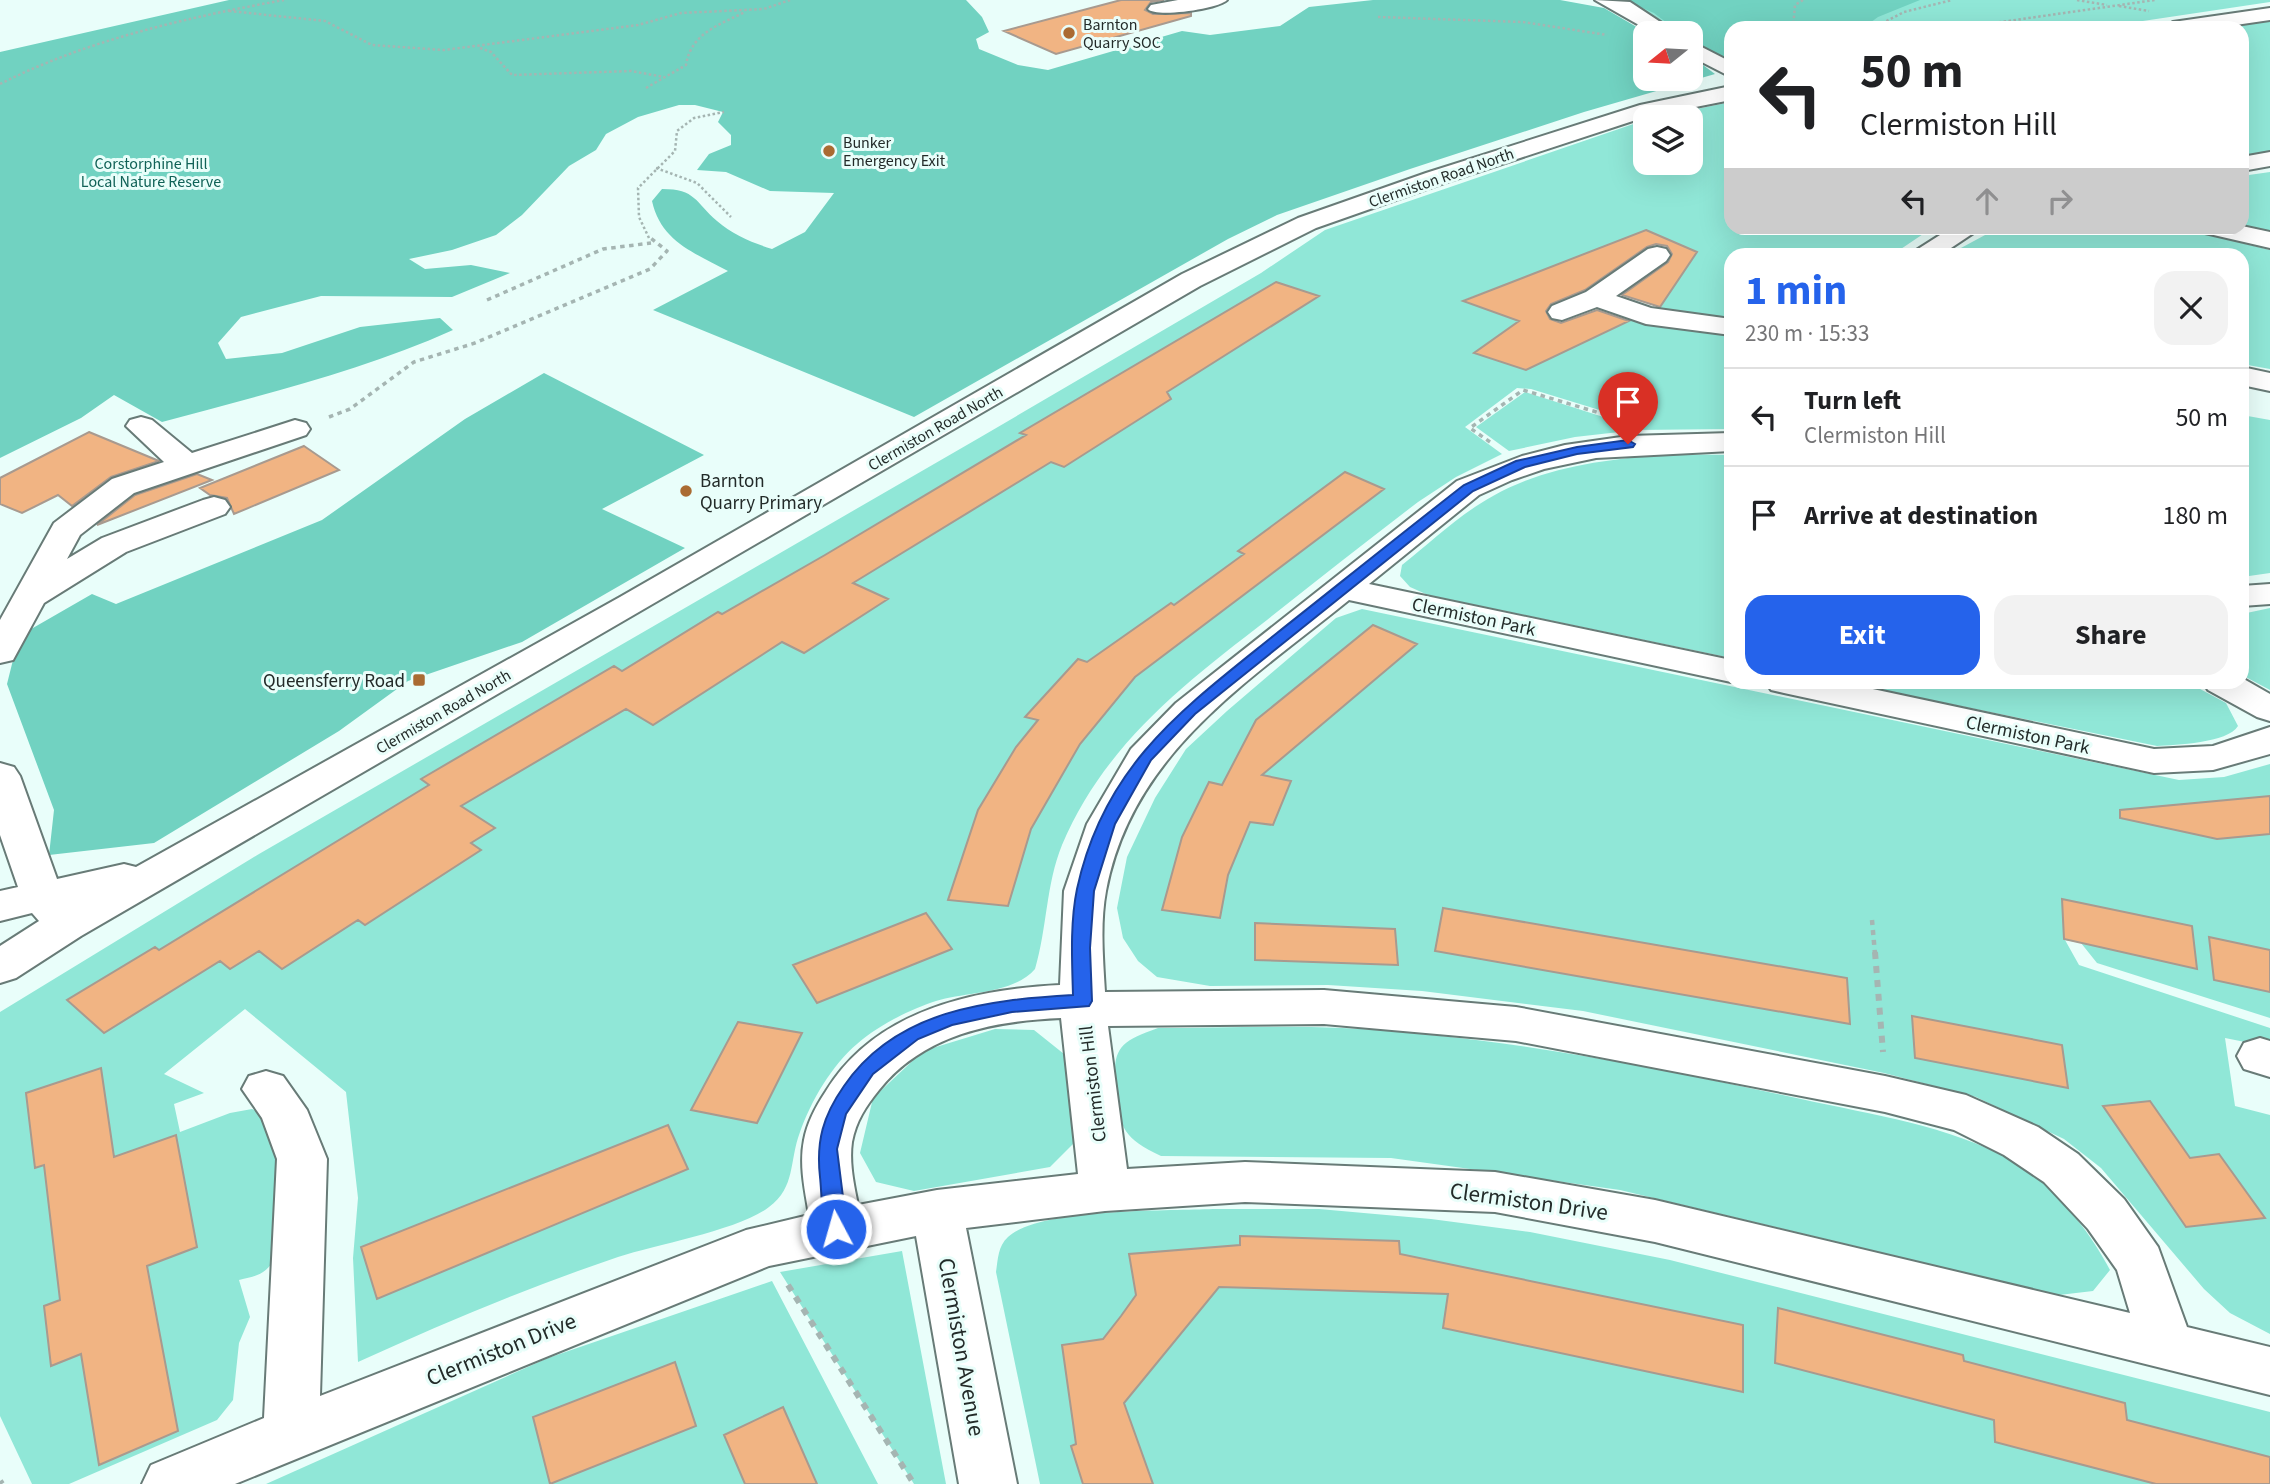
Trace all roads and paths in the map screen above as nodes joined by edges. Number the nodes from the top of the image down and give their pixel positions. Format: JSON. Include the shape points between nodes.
{"nodes":[{"id":1,"x":284,"y":0,"type":"edge"},
{"id":2,"x":790,"y":0,"type":"edge"},
{"id":3,"x":1217,"y":0,"type":"edge"},
{"id":4,"x":1605,"y":0,"type":"edge"},
{"id":5,"x":1803,"y":0,"type":"edge"},
{"id":6,"x":1952,"y":0,"type":"edge"},
{"id":7,"x":2077,"y":0,"type":"edge"},
{"id":8,"x":2155,"y":0,"type":"edge"},
{"id":9,"x":2114,"y":6,"type":"junction"},
{"id":10,"x":1158,"y":9,"type":"dead end"},
{"id":11,"x":749,"y":10,"type":"junction"},
{"id":12,"x":229,"y":11,"type":"junction"},
{"id":13,"x":2270,"y":13,"type":"edge"},
{"id":14,"x":1378,"y":17,"type":"dead end"},
{"id":15,"x":1647,"y":21,"type":"edge"},
{"id":16,"x":1794,"y":21,"type":"edge"},
{"id":17,"x":1887,"y":21,"type":"edge"},
{"id":18,"x":2008,"y":21,"type":"edge"},
{"id":19,"x":2193,"y":21,"type":"edge"},
{"id":20,"x":2221,"y":21,"type":"edge"},
{"id":21,"x":1612,"y":35,"type":"dead end"},
{"id":22,"x":475,"y":47,"type":"junction"},
{"id":23,"x":1703,"y":55,"type":"edge"},
{"id":24,"x":1724,"y":68,"type":"edge"},
{"id":25,"x":664,"y":77,"type":"junction"},
{"id":26,"x":0,"y":84,"type":"edge"},
{"id":27,"x":646,"y":88,"type":"dead end"},
{"id":28,"x":1724,"y":94,"type":"edge"},
{"id":29,"x":724,"y":112,"type":"dead end"},
{"id":30,"x":2270,"y":159,"type":"edge"},
{"id":31,"x":2249,"y":163,"type":"edge"},
{"id":32,"x":656,"y":168,"type":"junction"},
{"id":33,"x":731,"y":217,"type":"dead end"},
{"id":34,"x":1956,"y":235,"type":"edge"},
{"id":35,"x":2247,"y":235,"type":"edge"},
{"id":36,"x":2270,"y":240,"type":"edge"},
{"id":37,"x":651,"y":243,"type":"junction"},
{"id":38,"x":1934,"y":248,"type":"edge"},
{"id":39,"x":1657,"y":255,"type":"dead end"},
{"id":40,"x":1596,"y":298,"type":"junction"},
{"id":41,"x":487,"y":300,"type":"dead end"},
{"id":42,"x":1562,"y":312,"type":"dead end"},
{"id":43,"x":1724,"y":326,"type":"edge"},
{"id":44,"x":2249,"y":378,"type":"edge"},
{"id":45,"x":2270,"y":382,"type":"edge"},
{"id":46,"x":141,"y":426,"type":"dead end"},
{"id":47,"x":1470,"y":428,"type":"dead end"},
{"id":48,"x":295,"y":429,"type":"joint"},
{"id":49,"x":1724,"y":442,"type":"edge"},
{"id":50,"x":1647,"y":443,"type":"junction"},
{"id":51,"x":187,"y":466,"type":"junction"},
{"id":52,"x":214,"y":507,"type":"dead end"},
{"id":53,"x":1340,"y":588,"type":"junction"},
{"id":54,"x":2270,"y":594,"type":"edge"},
{"id":55,"x":2249,"y":596,"type":"edge"},
{"id":56,"x":30,"y":597,"type":"junction"},
{"id":57,"x":0,"y":652,"type":"edge"},
{"id":58,"x":1724,"y":670,"type":"edge"},
{"id":59,"x":1817,"y":689,"type":"edge"},
{"id":60,"x":2234,"y":689,"type":"edge"},
{"id":61,"x":2270,"y":709,"type":"edge"},
{"id":62,"x":2270,"y":739,"type":"edge"},
{"id":63,"x":0,"y":776,"type":"edge"},
{"id":64,"x":0,"y":906,"type":"edge"},
{"id":65,"x":54,"y":911,"type":"junction"},
{"id":66,"x":1872,"y":920,"type":"dead end"},
{"id":67,"x":0,"y":948,"type":"edge"},
{"id":68,"x":0,"y":967,"type":"edge"},
{"id":69,"x":1082,"y":1005,"type":"junction"},
{"id":70,"x":266,"y":1089,"type":"dead end"},
{"id":71,"x":1885,"y":1094,"type":"junction"},
{"id":72,"x":1105,"y":1191,"type":"junction"},
{"id":73,"x":937,"y":1211,"type":"junction"},
{"id":74,"x":836,"y":1229,"type":"junction"},
{"id":75,"x":764,"y":1245,"type":"junction"},
{"id":76,"x":2167,"y":1347,"type":"junction"},
{"id":77,"x":2270,"y":1371,"type":"edge"},
{"id":78,"x":291,"y":1433,"type":"junction"},
{"id":79,"x":171,"y":1484,"type":"edge"},
{"id":80,"x":914,"y":1484,"type":"edge"},
{"id":81,"x":988,"y":1484,"type":"edge"}],
"edges":[{"from":1,"to":12,"type":"path"},
{"from":2,"to":11,"type":"path"},
{"from":3,"to":10,"type":"street"},
{"from":4,"to":15,"type":"street"},
{"from":5,"to":16,"type":"path","via":[[1795,5]]},
{"from":6,"to":17,"type":"path"},
{"from":7,"to":9,"type":"path"},
{"from":8,"to":9,"type":"path"},
{"from":9,"to":18,"type":"path"},
{"from":9,"to":19,"type":"path"},
{"from":11,"to":22,"type":"path","via":[[681,13],[638,25]]},
{"from":11,"to":25,"type":"path","via":[[700,36],[690,45],[686,65]]},
{"from":12,"to":22,"type":"path","via":[[325,21],[359,41],[381,46]]},
{"from":12,"to":26,"type":"path","via":[[114,36]]},
{"from":13,"to":20,"type":"street"},
{"from":14,"to":21,"type":"path","via":[[1523,22]]},
{"from":22,"to":25,"type":"path","via":[[491,52],[512,75],[631,71]]},
{"from":23,"to":24,"type":"street"},
{"from":25,"to":27,"type":"path"},
{"from":28,"to":65,"type":"street","name":"Clermiston Road North","via":[[1648,110],[1435,178],[1307,223],[1202,274],[181,860]]},
{"from":29,"to":32,"type":"path","via":[[694,118],[677,131],[675,151]]},
{"from":30,"to":31,"type":"street"},
{"from":32,"to":33,"type":"path","via":[[696,183]]},
{"from":32,"to":37,"type":"path","via":[[638,188],[637,217]]},
{"from":34,"to":38,"type":"street"},
{"from":35,"to":36,"type":"street"},
{"from":37,"to":41,"type":"path","via":[[603,249]]},
{"from":37,"to":48,"type":"path","via":[[667,251],[650,269],[475,343],[414,362],[350,409]]},
{"from":39,"to":40,"type":"street"},
{"from":40,"to":42,"type":"street"},
{"from":40,"to":43,"type":"street","via":[[1646,316]]},
{"from":44,"to":45,"type":"street"},
{"from":46,"to":51,"type":"street"},
{"from":47,"to":50,"type":"path","via":[[1524,390],[1616,418]]},
{"from":48,"to":51,"type":"street"},
{"from":49,"to":50,"type":"street","name":"Clermiston Hill"},
{"from":50,"to":53,"type":"street","name":"Clermiston Hill","via":[[1548,456],[1494,475],[1468,488]]},
{"from":51,"to":56,"type":"street","via":[[123,486],[66,530]]},
{"from":52,"to":56,"type":"street","via":[[114,545]]},
{"from":53,"to":58,"type":"street","name":"Clermiston Park"},
{"from":53,"to":69,"type":"street","name":"Clermiston Hill","via":[[1189,711],[1145,758],[1107,824],[1085,891]]},
{"from":54,"to":55,"type":"street"},
{"from":56,"to":57,"type":"street"},
{"from":59,"to":62,"type":"street","name":"Clermiston Park","via":[[2154,761],[2223,757]]},
{"from":60,"to":61,"type":"street"},
{"from":63,"to":65,"type":"street"},
{"from":64,"to":65,"type":"street","name":"Clermiston Road North"},
{"from":65,"to":67,"type":"street","name":"Clermiston Road North"},
{"from":65,"to":68,"type":"street","name":"Clermiston Road North"},
{"from":66,"to":71,"type":"path"},
{"from":69,"to":71,"type":"street","via":[[1324,1007],[1411,1013],[1575,1034]]},
{"from":69,"to":72,"type":"street","name":"Clermiston Hill"},
{"from":69,"to":74,"type":"street","via":[[1019,1004],[948,1019],[911,1034],[866,1069],[836,1113],[827,1149]]},
{"from":70,"to":78,"type":"street","via":[[283,1110],[302,1159]]},
{"from":71,"to":76,"type":"street","via":[[1966,1114],[2061,1168],[2106,1214],[2140,1262]]},
{"from":72,"to":73,"type":"street","name":"Clermiston Drive"},
{"from":72,"to":76,"type":"street","name":"Clermiston Drive","via":[[1245,1182],[1495,1192],[1656,1220]]},
{"from":73,"to":74,"type":"street","name":"Clermiston Drive"},
{"from":73,"to":81,"type":"street","name":"Clermiston Avenue"},
{"from":74,"to":75,"type":"street","name":"Clermiston Drive"},
{"from":75,"to":78,"type":"street","name":"Clermiston Drive"},
{"from":75,"to":80,"type":"path"},
{"from":76,"to":77,"type":"street","name":"Clermiston Drive"},
{"from":78,"to":79,"type":"street","name":"Clermiston Drive"}]}
